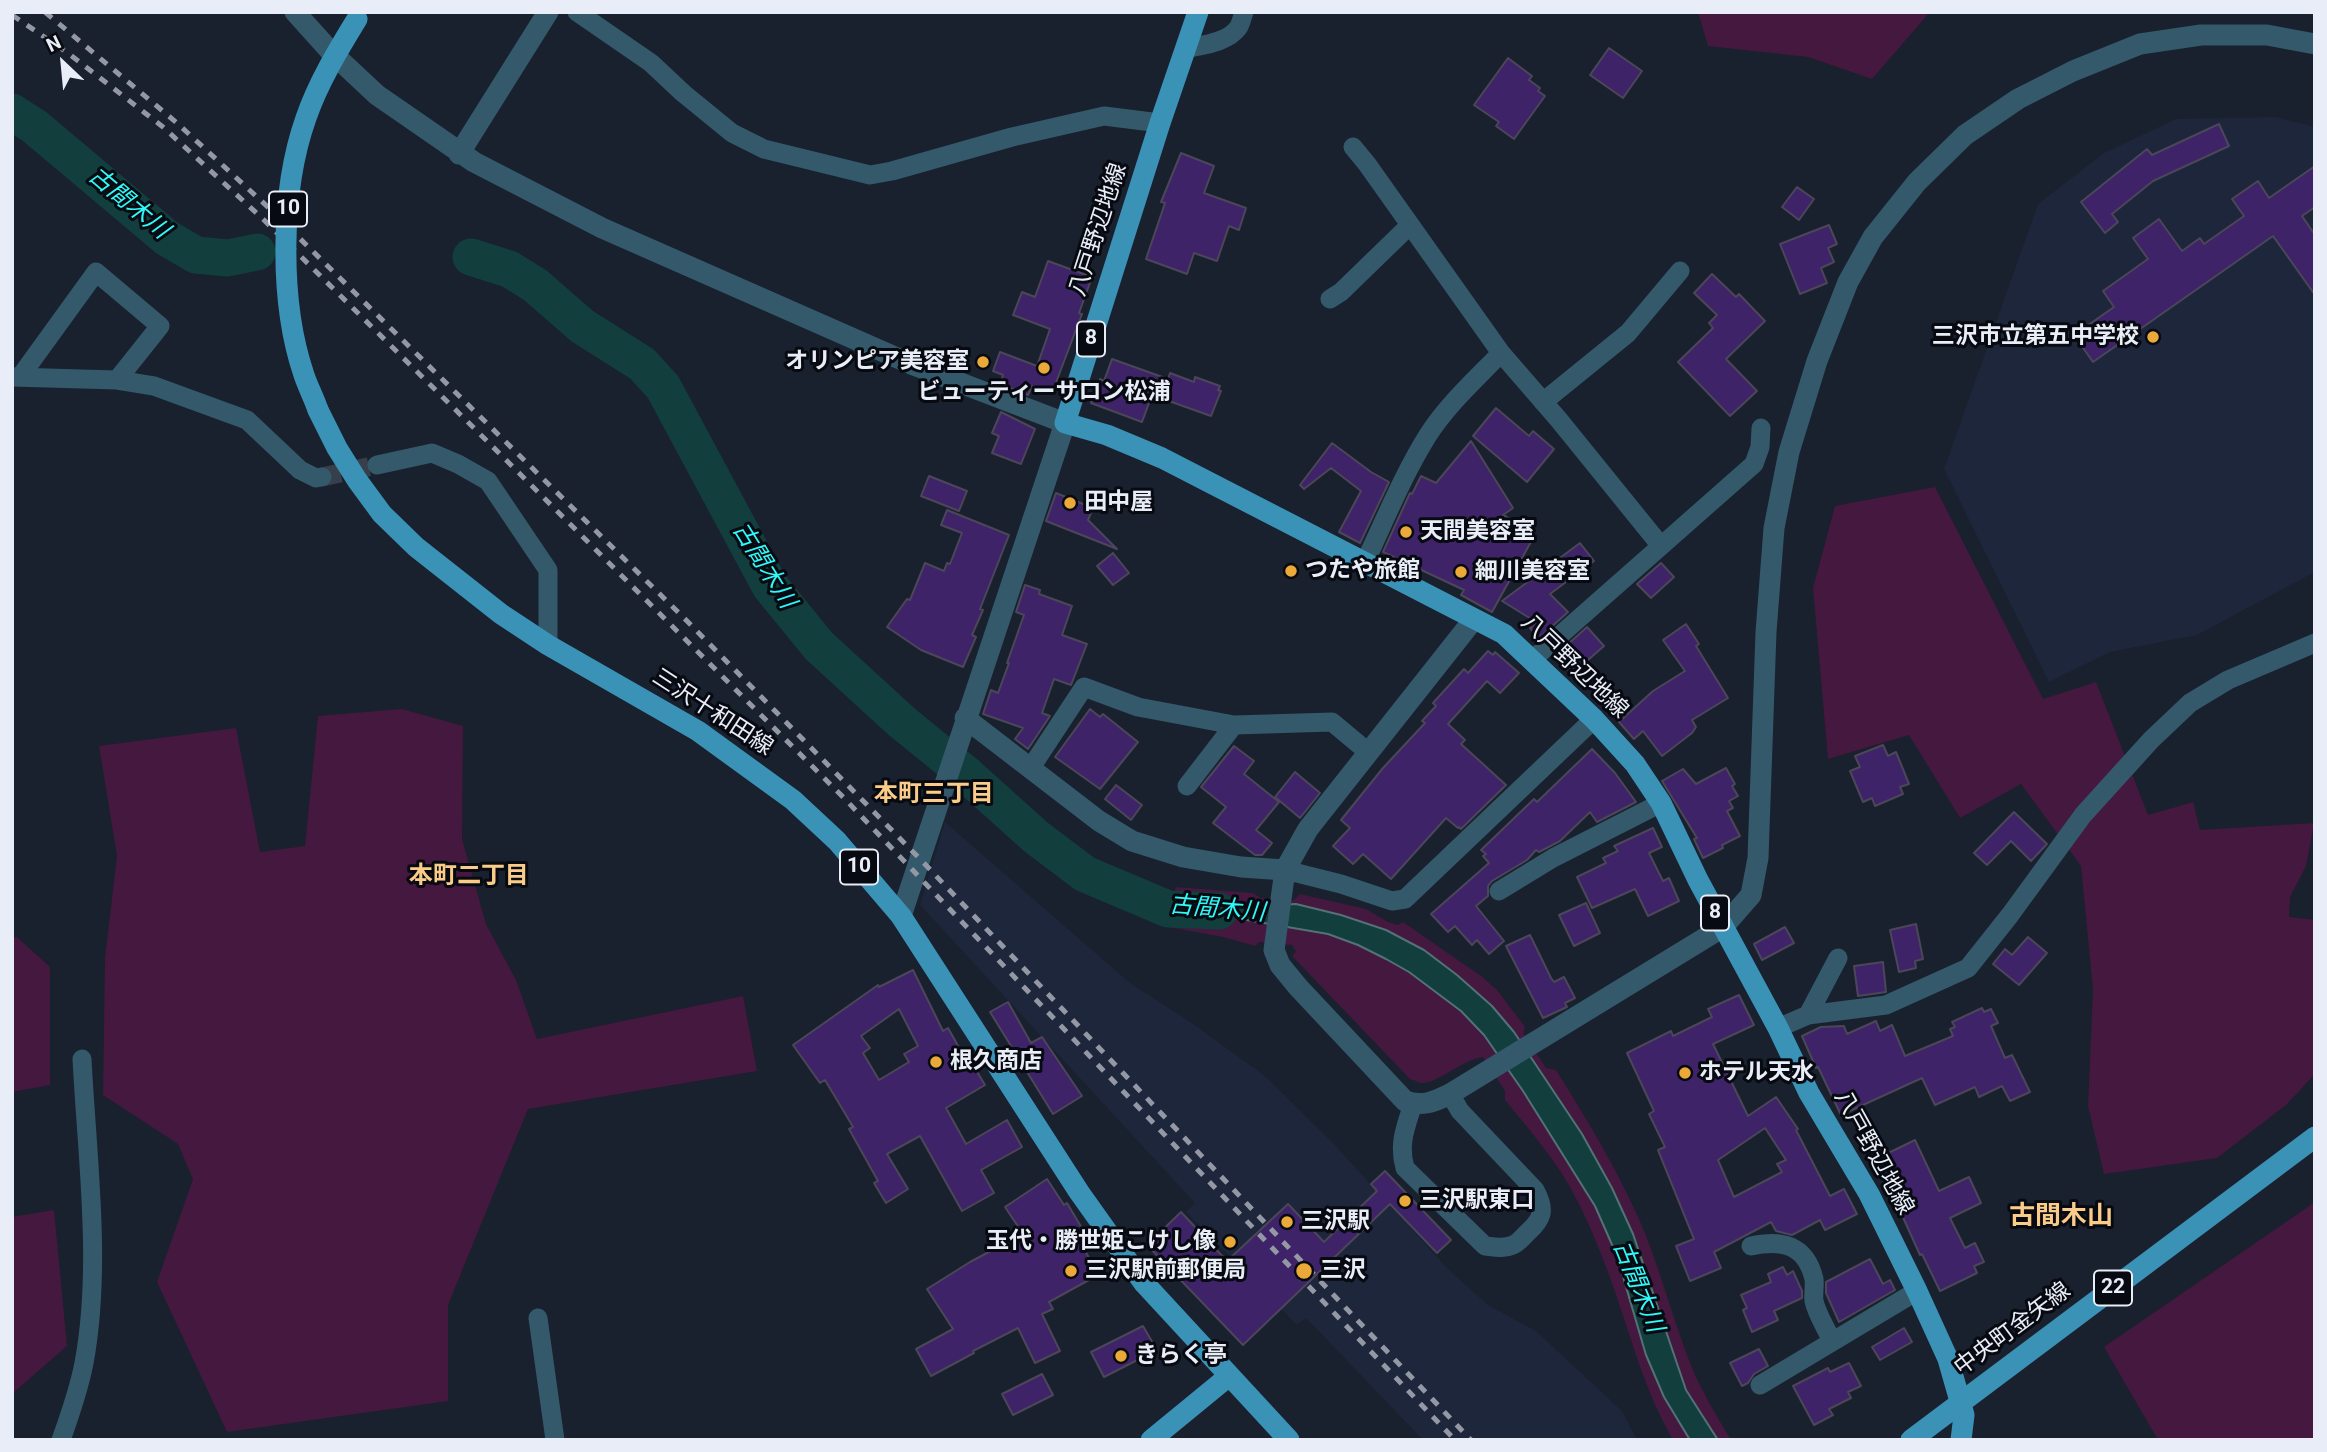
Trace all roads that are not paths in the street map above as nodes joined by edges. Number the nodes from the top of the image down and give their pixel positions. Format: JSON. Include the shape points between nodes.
{"nodes":[{"id":1,"x":295,"y":12,"type":"edge"},
{"id":2,"x":548,"y":12,"type":"edge"},
{"id":3,"x":577,"y":12,"type":"edge"},
{"id":4,"x":1198,"y":12,"type":"edge"},
{"id":5,"x":1244,"y":12,"type":"edge"},
{"id":6,"x":360,"y":15,"type":"edge"},
{"id":7,"x":2315,"y":44,"type":"edge"},
{"id":8,"x":1185,"y":50,"type":"junction"},
{"id":9,"x":1160,"y":123,"type":"junction"},
{"id":10,"x":1353,"y":147,"type":"dead end"},
{"id":11,"x":460,"y":154,"type":"junction"},
{"id":12,"x":1410,"y":225,"type":"junction"},
{"id":13,"x":1680,"y":271,"type":"dead end"},
{"id":14,"x":1330,"y":299,"type":"dead end"},
{"id":15,"x":1501,"y":353,"type":"junction"},
{"id":16,"x":16,"y":377,"type":"edge"},
{"id":17,"x":117,"y":380,"type":"junction"},
{"id":18,"x":1543,"y":402,"type":"junction"},
{"id":19,"x":1065,"y":423,"type":"junction"},
{"id":20,"x":1761,"y":428,"type":"dead end"},
{"id":21,"x":377,"y":465,"type":"tunnel mouth"},
{"id":22,"x":322,"y":477,"type":"tunnel mouth"},
{"id":23,"x":1661,"y":546,"type":"junction"},
{"id":24,"x":1365,"y":562,"type":"junction"},
{"id":25,"x":1474,"y":619,"type":"junction"},
{"id":26,"x":2315,"y":643,"type":"edge"},
{"id":27,"x":548,"y":645,"type":"junction"},
{"id":28,"x":1533,"y":659,"type":"junction"},
{"id":29,"x":1594,"y":719,"type":"junction"},
{"id":30,"x":963,"y":724,"type":"junction"},
{"id":31,"x":1234,"y":725,"type":"junction"},
{"id":32,"x":1368,"y":752,"type":"junction"},
{"id":33,"x":1030,"y":769,"type":"junction"},
{"id":34,"x":1187,"y":786,"type":"dead end"},
{"id":35,"x":1661,"y":803,"type":"junction"},
{"id":36,"x":1284,"y":877,"type":"junction"},
{"id":37,"x":1499,"y":891,"type":"dead end"},
{"id":38,"x":901,"y":916,"type":"junction"},
{"id":39,"x":1723,"y":928,"type":"junction"},
{"id":40,"x":1838,"y":958,"type":"dead end"},
{"id":41,"x":1808,"y":1016,"type":"junction"},
{"id":42,"x":1778,"y":1028,"type":"junction"},
{"id":43,"x":82,"y":1059,"type":"dead end"},
{"id":44,"x":1450,"y":1094,"type":"junction"},
{"id":45,"x":1413,"y":1104,"type":"junction"},
{"id":46,"x":2315,"y":1137,"type":"edge"},
{"id":47,"x":1751,"y":1246,"type":"dead end"},
{"id":48,"x":1917,"y":1291,"type":"junction"},
{"id":49,"x":538,"y":1318,"type":"dead end"},
{"id":50,"x":1832,"y":1342,"type":"junction"},
{"id":51,"x":1229,"y":1376,"type":"junction"},
{"id":52,"x":1760,"y":1385,"type":"dead end"},
{"id":53,"x":61,"y":1440,"type":"edge"},
{"id":54,"x":555,"y":1440,"type":"edge"},
{"id":55,"x":1151,"y":1440,"type":"edge"},
{"id":56,"x":1289,"y":1440,"type":"edge"},
{"id":57,"x":1911,"y":1440,"type":"edge"},
{"id":58,"x":1961,"y":1440,"type":"edge"}],
"edges":[{"from":1,"to":11,"type":"street","via":[[377,95]]},
{"from":2,"to":11,"type":"street"},
{"from":3,"to":9,"type":"street","via":[[651,63],[732,133],[764,149],[870,175],[1104,116]]},
{"from":4,"to":8,"type":"main road","name":"八戸野辺地線","number":"8"},
{"from":5,"to":8,"type":"street","via":[[1239,28],[1230,35]]},
{"from":6,"to":27,"type":"main road","name":"三沢十和田線","number":"10","bridge":true,"via":[[322,81],[294,159],[286,247],[294,335],[304,375],[337,448],[382,514],[452,577]]},
{"from":7,"to":39,"type":"street","via":[[2267,34],[2201,34],[2140,44],[2073,71],[1965,135],[1917,181],[1873,237],[1817,361],[1789,452],[1774,528],[1767,619],[1759,858],[1751,895]]},
{"from":8,"to":9,"type":"main road","name":"八戸野辺地線","number":"8"},
{"from":9,"to":19,"type":"main road","name":"八戸野辺地線","number":"8"},
{"from":10,"to":12,"type":"street"},
{"from":11,"to":19,"type":"street","via":[[615,233],[911,364]]},
{"from":12,"to":14,"type":"street"},
{"from":12,"to":15,"type":"street"},
{"from":13,"to":18,"type":"street","via":[[1628,333]]},
{"from":15,"to":18,"type":"street"},
{"from":15,"to":24,"type":"street","via":[[1428,436]]},
{"from":16,"to":17,"type":"street"},
{"from":16,"to":17,"type":"street","via":[[96,272],[160,326]]},
{"from":17,"to":22,"type":"street","via":[[154,386],[247,420],[300,470]]},
{"from":18,"to":23,"type":"street"},
{"from":19,"to":24,"type":"main road","name":"八戸野辺地線","number":"8","via":[[1163,458]]},
{"from":19,"to":30,"type":"street"},
{"from":20,"to":23,"type":"street","via":[[1754,464]]},
{"from":21,"to":27,"type":"street","via":[[432,453],[488,481],[548,570]]},
{"from":23,"to":28,"type":"street"},
{"from":24,"to":25,"type":"main road","name":"八戸野辺地線","number":"8"},
{"from":25,"to":28,"type":"main road","name":"八戸野辺地線","number":"8","via":[[1504,634]]},
{"from":25,"to":32,"type":"street"},
{"from":26,"to":41,"type":"street","via":[[2228,680],[2190,703],[2083,815],[1968,968],[1886,1005]]},
{"from":27,"to":38,"type":"main road","name":"三沢十和田線","number":"10","via":[[698,731],[793,800],[837,841]]},
{"from":28,"to":29,"type":"main road","name":"八戸野辺地線","number":"8"},
{"from":29,"to":35,"type":"main road","name":"八戸野辺地線","number":"8","via":[[1635,764]]},
{"from":29,"to":36,"type":"street","via":[[1405,899],[1391,901],[1341,884]]},
{"from":30,"to":33,"type":"street"},
{"from":30,"to":38,"type":"street"},
{"from":31,"to":32,"type":"street","via":[[1332,722]]},
{"from":31,"to":33,"type":"street","via":[[1138,707],[1084,687]]},
{"from":31,"to":34,"type":"street"},
{"from":32,"to":36,"type":"street","via":[[1308,829]]},
{"from":33,"to":36,"type":"street","via":[[1132,841],[1183,857]]},
{"from":35,"to":37,"type":"street"},
{"from":35,"to":39,"type":"main road","name":"八戸野辺地線","number":"8"},
{"from":36,"to":45,"type":"street","via":[[1274,950],[1280,965],[1405,1101]]},
{"from":38,"to":51,"type":"main road","name":"三沢十和田線","number":"10","via":[[1079,1192],[1143,1282]]},
{"from":39,"to":42,"type":"main road","name":"八戸野辺地線","number":"8"},
{"from":39,"to":44,"type":"street"},
{"from":40,"to":41,"type":"street"},
{"from":41,"to":42,"type":"street"},
{"from":42,"to":48,"type":"main road","name":"八戸野辺地線","number":"8"},
{"from":43,"to":53,"type":"street","via":[[93,1261],[81,1376]]},
{"from":44,"to":45,"type":"street","via":[[1429,1104]]},
{"from":44,"to":45,"type":"street","via":[[1542,1202],[1542,1215],[1516,1244],[1485,1246],[1405,1168],[1402,1139]]},
{"from":46,"to":57,"type":"main road","name":"中央町金矢線","number":"22","bridge":true},
{"from":47,"to":50,"type":"street","via":[[1770,1242],[1799,1250],[1809,1263],[1815,1302]]},
{"from":48,"to":50,"type":"street"},
{"from":48,"to":58,"type":"main road","name":"八戸野辺地線","number":"8","via":[[1948,1359],[1964,1415]]},
{"from":49,"to":54,"type":"street"},
{"from":50,"to":52,"type":"street"},
{"from":51,"to":55,"type":"main road"},
{"from":51,"to":56,"type":"main road","name":"三沢十和田線","number":"10"}]}
